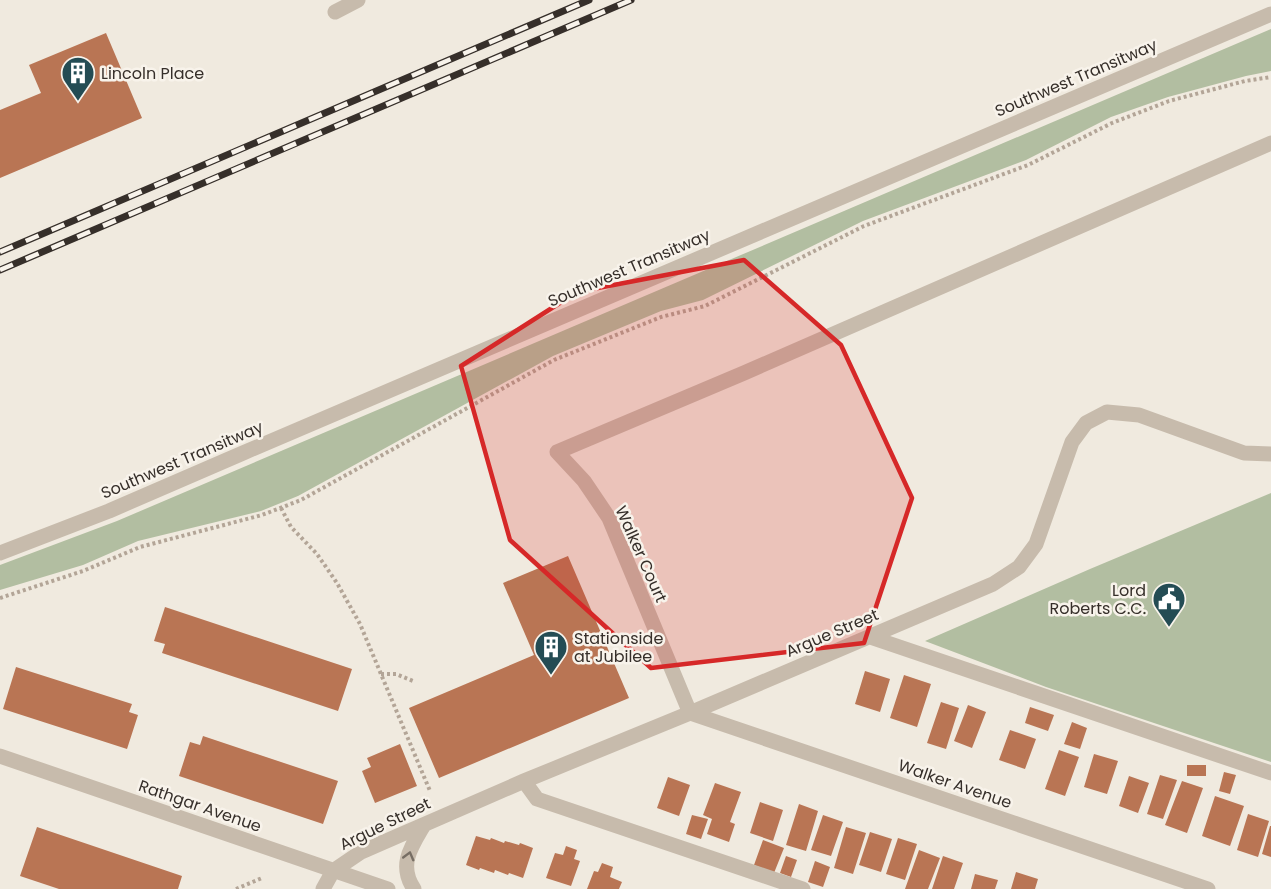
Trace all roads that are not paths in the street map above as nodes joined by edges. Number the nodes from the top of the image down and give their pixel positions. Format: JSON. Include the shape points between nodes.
{"nodes":[{"id":1,"x":358,"y":0,"type":"edge"},
{"id":2,"x":334,"y":12,"type":"dead end"},
{"id":3,"x":1271,"y":14,"type":"edge"},
{"id":4,"x":1271,"y":143,"type":"edge"},
{"id":5,"x":1271,"y":454,"type":"edge"},
{"id":6,"x":0,"y":553,"type":"edge"},
{"id":7,"x":870,"y":637,"type":"junction"},
{"id":8,"x":690,"y":713,"type":"junction"},
{"id":9,"x":0,"y":756,"type":"edge"},
{"id":10,"x":1271,"y":773,"type":"edge"},
{"id":11,"x":524,"y":781,"type":"junction"},
{"id":12,"x":424,"y":825,"type":"junction"},
{"id":13,"x":333,"y":871,"type":"junction"},
{"id":14,"x":323,"y":889,"type":"edge"},
{"id":15,"x":388,"y":889,"type":"edge"},
{"id":16,"x":414,"y":889,"type":"edge"},
{"id":17,"x":803,"y":889,"type":"edge"},
{"id":18,"x":1208,"y":889,"type":"edge"}],
"edges":[{"from":1,"to":2,"type":"street"},
{"from":3,"to":6,"type":"street","name":"Southwest Transitway","via":[[109,511]]},
{"from":4,"to":8,"type":"street","name":"Walker Court","via":[[557,452],[584,481],[609,518]]},
{"from":5,"to":7,"type":"street","name":"Argue Street","via":[[1244,453],[1139,415],[1107,412],[1086,423],[1072,442],[1036,544],[1019,567],[993,584]]},
{"from":7,"to":8,"type":"street","name":"Argue Street"},
{"from":7,"to":10,"type":"street"},
{"from":8,"to":11,"type":"street","name":"Argue Street"},
{"from":8,"to":18,"type":"street","name":"Walker Avenue"},
{"from":9,"to":13,"type":"street","name":"Rathgar Avenue"},
{"from":11,"to":12,"type":"street","name":"Argue Street"},
{"from":11,"to":17,"type":"street","via":[[537,799]]},
{"from":12,"to":13,"type":"street","name":"Argue Street","via":[[361,852]]},
{"from":16,"to":12,"type":"street","one_way":true,"via":[[406,864]]},
{"from":13,"to":14,"type":"street"},
{"from":13,"to":15,"type":"street","name":"Rathgar Avenue"}]}
